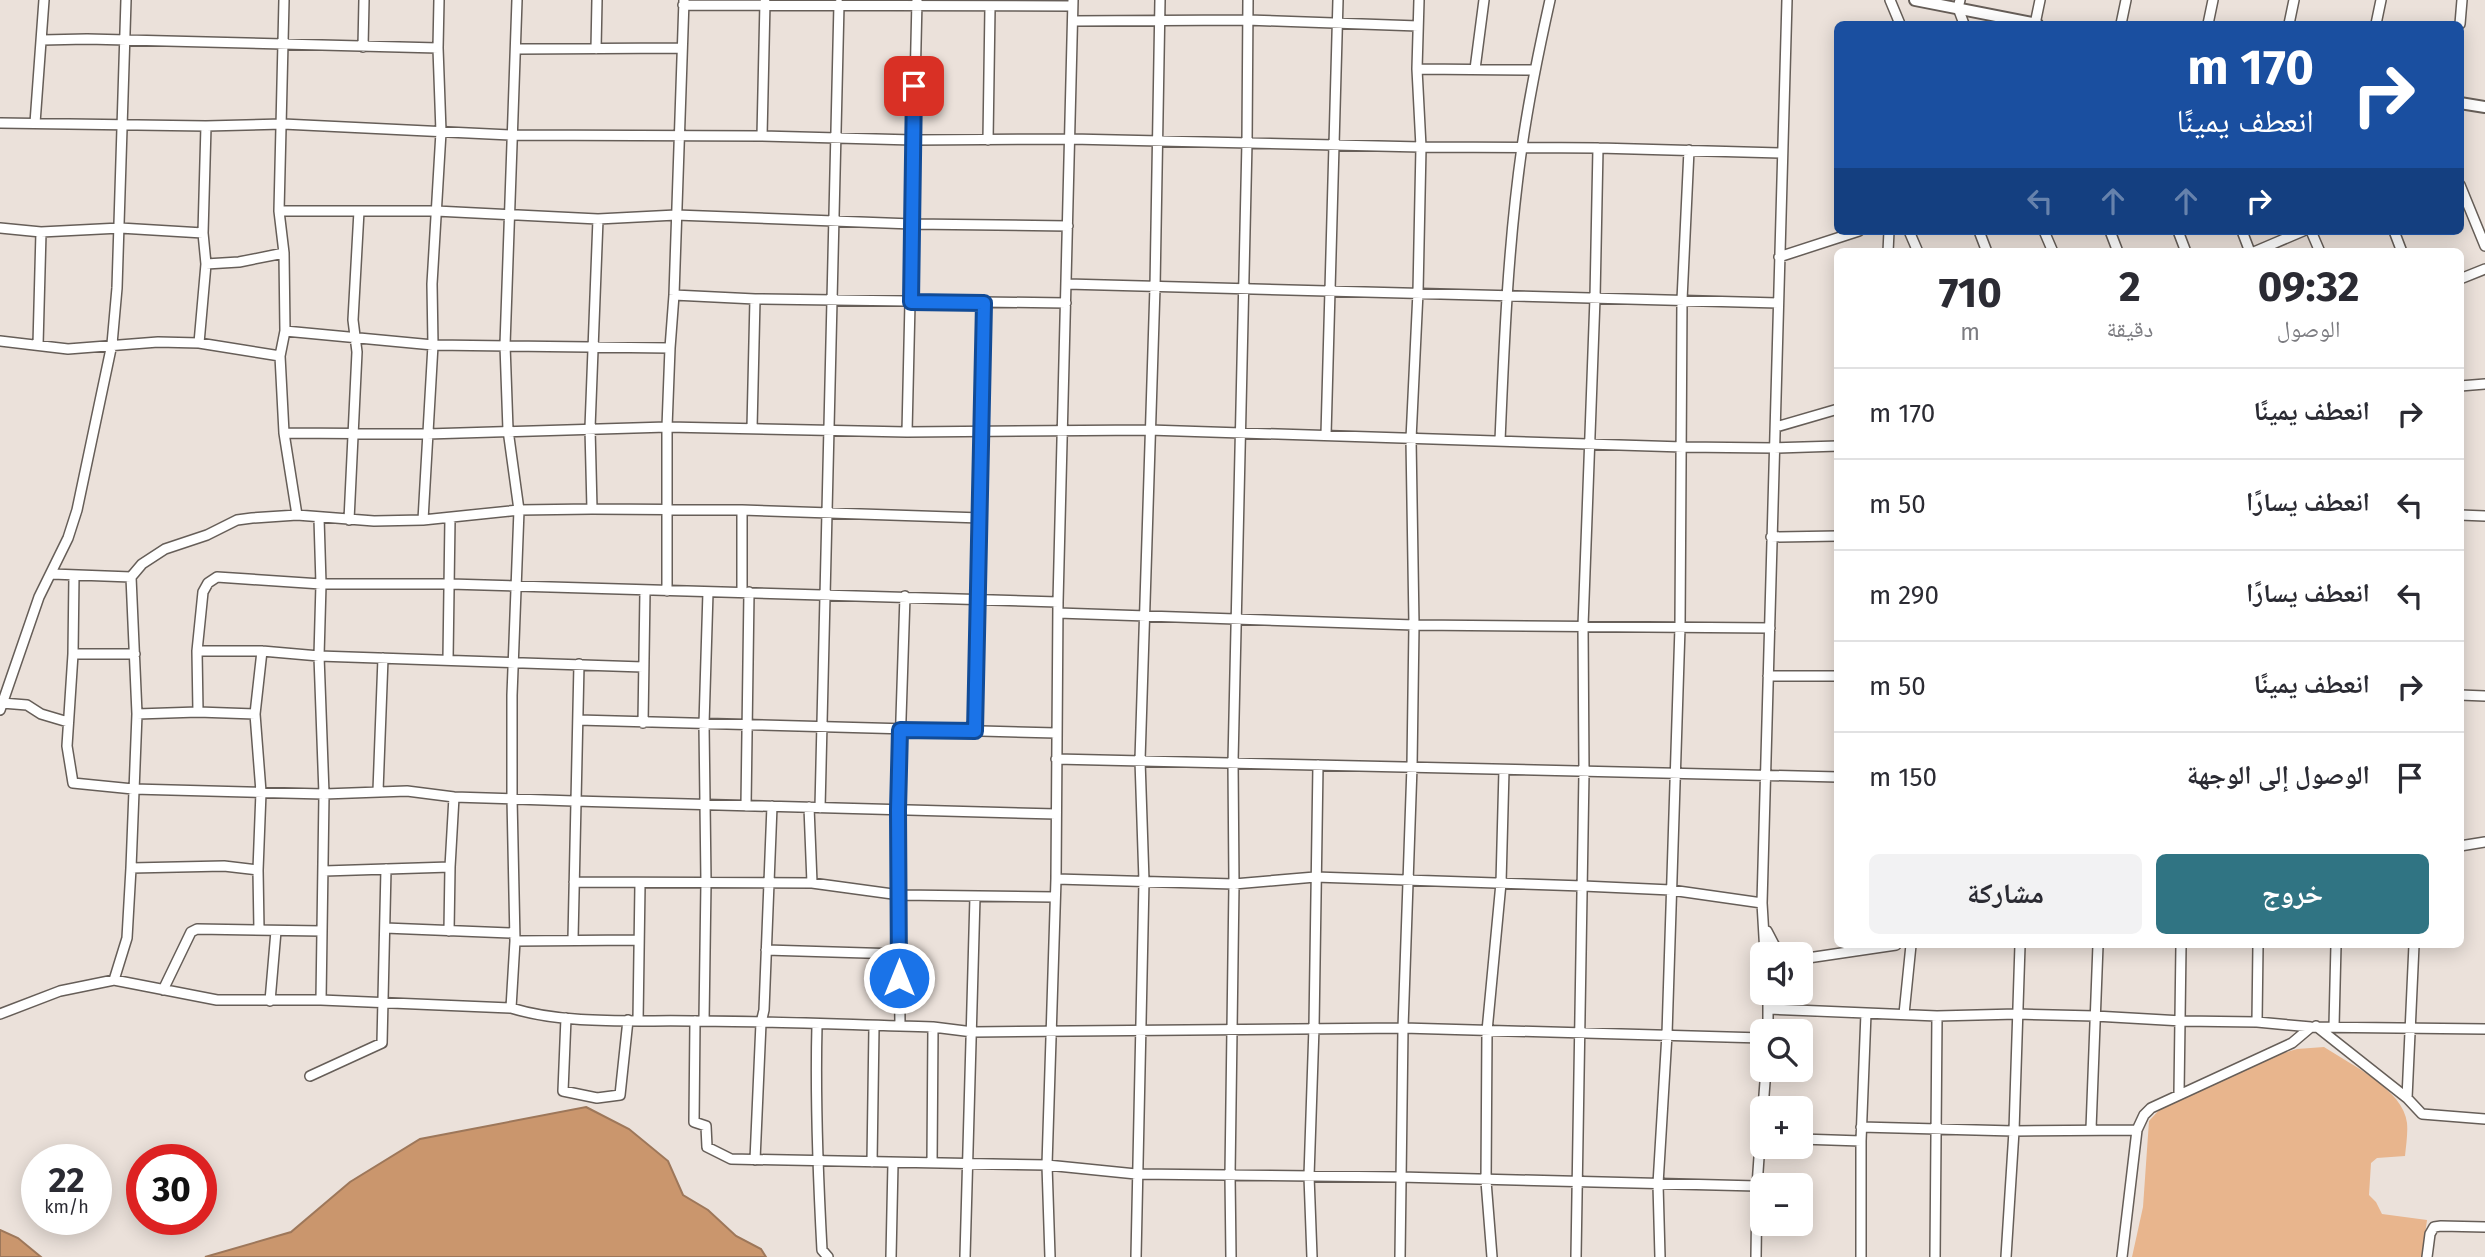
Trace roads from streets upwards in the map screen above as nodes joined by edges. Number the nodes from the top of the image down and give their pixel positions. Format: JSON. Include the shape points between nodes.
{"nodes":[{"id":1,"x":44,"y":0,"type":"edge"},
{"id":2,"x":126,"y":0,"type":"edge"},
{"id":3,"x":284,"y":0,"type":"edge"},
{"id":4,"x":364,"y":0,"type":"edge"},
{"id":5,"x":439,"y":0,"type":"edge"},
{"id":6,"x":517,"y":0,"type":"edge"},
{"id":7,"x":597,"y":0,"type":"edge"},
{"id":8,"x":1160,"y":0,"type":"edge"},
{"id":9,"x":1248,"y":0,"type":"edge"},
{"id":10,"x":1338,"y":0,"type":"edge"},
{"id":11,"x":1419,"y":0,"type":"edge"},
{"id":12,"x":1483,"y":0,"type":"edge"},
{"id":13,"x":1550,"y":0,"type":"edge"},
{"id":14,"x":1787,"y":0,"type":"edge"},
{"id":15,"x":1890,"y":0,"type":"edge"},
{"id":16,"x":1915,"y":0,"type":"edge"},
{"id":17,"x":2040,"y":0,"type":"edge"},
{"id":18,"x":2126,"y":0,"type":"edge"},
{"id":19,"x":2213,"y":0,"type":"edge"},
{"id":20,"x":2294,"y":0,"type":"edge"},
{"id":21,"x":2381,"y":0,"type":"edge"},
{"id":22,"x":2462,"y":0,"type":"edge"},
{"id":23,"x":683,"y":2,"type":"edge"},
{"id":24,"x":765,"y":3,"type":"edge"},
{"id":25,"x":917,"y":3,"type":"edge"},
{"id":26,"x":1072,"y":3,"type":"edge"},
{"id":27,"x":839,"y":4,"type":"junction"},
{"id":28,"x":1959,"y":4,"type":"edge"},
{"id":29,"x":990,"y":7,"type":"junction"},
{"id":30,"x":1160,"y":20,"type":"junction"},
{"id":31,"x":1247,"y":20,"type":"junction"},
{"id":32,"x":1073,"y":21,"type":"junction"},
{"id":33,"x":1899,"y":21,"type":"edge"},
{"id":34,"x":1963,"y":21,"type":"edge"},
{"id":35,"x":2024,"y":21,"type":"edge"},
{"id":36,"x":2036,"y":21,"type":"edge"},
{"id":37,"x":2121,"y":21,"type":"edge"},
{"id":38,"x":2209,"y":21,"type":"edge"},
{"id":39,"x":2290,"y":21,"type":"edge"},
{"id":40,"x":2377,"y":21,"type":"edge"},
{"id":41,"x":2460,"y":21,"type":"edge"},
{"id":42,"x":1337,"y":24,"type":"junction"},
{"id":43,"x":1418,"y":26,"type":"junction"},
{"id":44,"x":41,"y":40,"type":"junction"},
{"id":45,"x":124,"y":40,"type":"junction"},
{"id":46,"x":283,"y":46,"type":"junction"},
{"id":47,"x":363,"y":47,"type":"junction"},
{"id":48,"x":438,"y":48,"type":"junction"},
{"id":49,"x":682,"y":48,"type":"junction"},
{"id":50,"x":516,"y":49,"type":"junction"},
{"id":51,"x":596,"y":49,"type":"junction"},
{"id":52,"x":1417,"y":69,"type":"junction"},
{"id":53,"x":1475,"y":69,"type":"junction"},
{"id":54,"x":1535,"y":70,"type":"junction"},
{"id":55,"x":2464,"y":104,"type":"edge"},
{"id":56,"x":2485,"y":107,"type":"edge"},
{"id":57,"x":0,"y":123,"type":"edge"},
{"id":58,"x":35,"y":123,"type":"junction"},
{"id":59,"x":123,"y":124,"type":"junction"},
{"id":60,"x":283,"y":124,"type":"junction"},
{"id":61,"x":206,"y":126,"type":"junction"},
{"id":62,"x":441,"y":132,"type":"junction"},
{"id":63,"x":512,"y":135,"type":"junction"},
{"id":64,"x":679,"y":135,"type":"junction"},
{"id":65,"x":762,"y":136,"type":"junction"},
{"id":66,"x":834,"y":138,"type":"junction"},
{"id":67,"x":1071,"y":139,"type":"junction"},
{"id":68,"x":912,"y":140,"type":"junction"},
{"id":69,"x":988,"y":140,"type":"junction"},
{"id":70,"x":1157,"y":140,"type":"junction"},
{"id":71,"x":1247,"y":142,"type":"junction"},
{"id":72,"x":1334,"y":144,"type":"junction"},
{"id":73,"x":1421,"y":147,"type":"junction"},
{"id":74,"x":1598,"y":148,"type":"junction"},
{"id":75,"x":1521,"y":149,"type":"junction"},
{"id":76,"x":1689,"y":150,"type":"junction"},
{"id":77,"x":1782,"y":153,"type":"junction"},
{"id":78,"x":2464,"y":195,"type":"edge"},
{"id":79,"x":279,"y":211,"type":"junction"},
{"id":80,"x":359,"y":211,"type":"junction"},
{"id":81,"x":436,"y":211,"type":"junction"},
{"id":82,"x":508,"y":213,"type":"junction"},
{"id":83,"x":676,"y":215,"type":"junction"},
{"id":84,"x":598,"y":219,"type":"junction"},
{"id":85,"x":835,"y":222,"type":"junction"},
{"id":86,"x":912,"y":224,"type":"junction"},
{"id":87,"x":1068,"y":226,"type":"junction"},
{"id":88,"x":0,"y":228,"type":"edge"},
{"id":89,"x":120,"y":228,"type":"junction"},
{"id":90,"x":41,"y":232,"type":"junction"},
{"id":91,"x":203,"y":233,"type":"junction"},
{"id":92,"x":1847,"y":235,"type":"edge"},
{"id":93,"x":2293,"y":235,"type":"edge"},
{"id":94,"x":2485,"y":246,"type":"edge"},
{"id":95,"x":2262,"y":248,"type":"edge"},
{"id":96,"x":284,"y":253,"type":"junction"},
{"id":97,"x":1779,"y":257,"type":"junction"},
{"id":98,"x":206,"y":264,"type":"junction"},
{"id":99,"x":2485,"y":269,"type":"edge"},
{"id":100,"x":2464,"y":277,"type":"edge"},
{"id":101,"x":1067,"y":284,"type":"junction"},
{"id":102,"x":1155,"y":287,"type":"junction"},
{"id":103,"x":1242,"y":289,"type":"junction"},
{"id":104,"x":1331,"y":291,"type":"junction"},
{"id":105,"x":1418,"y":292,"type":"junction"},
{"id":106,"x":674,"y":295,"type":"junction"},
{"id":107,"x":1506,"y":296,"type":"junction"},
{"id":108,"x":1595,"y":298,"type":"junction"},
{"id":109,"x":755,"y":299,"type":"junction"},
{"id":110,"x":833,"y":300,"type":"junction"},
{"id":111,"x":1682,"y":300,"type":"junction"},
{"id":112,"x":911,"y":302,"type":"junction"},
{"id":113,"x":984,"y":303,"type":"junction"},
{"id":114,"x":1066,"y":303,"type":"junction"},
{"id":115,"x":1778,"y":303,"type":"junction"},
{"id":116,"x":285,"y":331,"type":"junction"},
{"id":117,"x":354,"y":338,"type":"junction"},
{"id":118,"x":0,"y":341,"type":"edge"},
{"id":119,"x":199,"y":343,"type":"junction"},
{"id":120,"x":112,"y":344,"type":"junction"},
{"id":121,"x":38,"y":345,"type":"junction"},
{"id":122,"x":433,"y":345,"type":"junction"},
{"id":123,"x":505,"y":345,"type":"junction"},
{"id":124,"x":594,"y":346,"type":"junction"},
{"id":125,"x":670,"y":348,"type":"junction"},
{"id":126,"x":280,"y":356,"type":"junction"},
{"id":127,"x":2485,"y":384,"type":"edge"},
{"id":128,"x":2464,"y":386,"type":"edge"},
{"id":129,"x":1834,"y":411,"type":"edge"},
{"id":130,"x":667,"y":427,"type":"junction"},
{"id":131,"x":1776,"y":427,"type":"junction"},
{"id":132,"x":590,"y":428,"type":"junction"},
{"id":133,"x":752,"y":428,"type":"junction"},
{"id":134,"x":829,"y":429,"type":"junction"},
{"id":135,"x":508,"y":430,"type":"junction"},
{"id":136,"x":1063,"y":430,"type":"junction"},
{"id":137,"x":1149,"y":430,"type":"junction"},
{"id":138,"x":907,"y":432,"type":"junction"},
{"id":139,"x":982,"y":432,"type":"junction"},
{"id":140,"x":284,"y":433,"type":"junction"},
{"id":141,"x":352,"y":433,"type":"junction"},
{"id":142,"x":427,"y":433,"type":"junction"},
{"id":143,"x":1239,"y":434,"type":"junction"},
{"id":144,"x":1326,"y":435,"type":"junction"},
{"id":145,"x":1411,"y":439,"type":"junction"},
{"id":146,"x":1500,"y":442,"type":"junction"},
{"id":147,"x":1590,"y":444,"type":"junction"},
{"id":148,"x":1834,"y":446,"type":"edge"},
{"id":149,"x":1683,"y":447,"type":"junction"},
{"id":150,"x":1774,"y":448,"type":"junction"},
{"id":151,"x":592,"y":509,"type":"junction"},
{"id":152,"x":667,"y":509,"type":"junction"},
{"id":153,"x":519,"y":510,"type":"junction"},
{"id":154,"x":742,"y":510,"type":"junction"},
{"id":155,"x":827,"y":513,"type":"junction"},
{"id":156,"x":297,"y":515,"type":"junction"},
{"id":157,"x":2464,"y":515,"type":"edge"},
{"id":158,"x":2485,"y":516,"type":"edge"},
{"id":159,"x":319,"y":518,"type":"junction"},
{"id":160,"x":450,"y":518,"type":"junction"},
{"id":161,"x":981,"y":518,"type":"junction"},
{"id":162,"x":349,"y":520,"type":"junction"},
{"id":163,"x":423,"y":520,"type":"junction"},
{"id":164,"x":1834,"y":536,"type":"edge"},
{"id":165,"x":1771,"y":537,"type":"junction"},
{"id":166,"x":52,"y":574,"type":"junction"},
{"id":167,"x":74,"y":575,"type":"junction"},
{"id":168,"x":131,"y":577,"type":"junction"},
{"id":169,"x":321,"y":584,"type":"junction"},
{"id":170,"x":450,"y":584,"type":"junction"},
{"id":171,"x":516,"y":587,"type":"junction"},
{"id":172,"x":667,"y":591,"type":"junction"},
{"id":173,"x":645,"y":592,"type":"junction"},
{"id":174,"x":708,"y":592,"type":"junction"},
{"id":175,"x":746,"y":592,"type":"junction"},
{"id":176,"x":827,"y":594,"type":"junction"},
{"id":177,"x":905,"y":596,"type":"junction"},
{"id":178,"x":978,"y":600,"type":"junction"},
{"id":179,"x":1058,"y":602,"type":"junction"},
{"id":180,"x":1058,"y":613,"type":"junction"},
{"id":181,"x":1144,"y":615,"type":"junction"},
{"id":182,"x":1236,"y":619,"type":"junction"},
{"id":183,"x":1414,"y":625,"type":"junction"},
{"id":184,"x":1583,"y":626,"type":"junction"},
{"id":185,"x":1680,"y":627,"type":"junction"},
{"id":186,"x":1770,"y":628,"type":"junction"},
{"id":187,"x":197,"y":651,"type":"junction"},
{"id":188,"x":261,"y":651,"type":"junction"},
{"id":189,"x":73,"y":654,"type":"junction"},
{"id":190,"x":135,"y":654,"type":"junction"},
{"id":191,"x":319,"y":656,"type":"junction"},
{"id":192,"x":383,"y":657,"type":"junction"},
{"id":193,"x":448,"y":659,"type":"junction"},
{"id":194,"x":513,"y":661,"type":"junction"},
{"id":195,"x":579,"y":664,"type":"junction"},
{"id":196,"x":643,"y":667,"type":"junction"},
{"id":197,"x":1768,"y":676,"type":"junction"},
{"id":198,"x":1834,"y":676,"type":"edge"},
{"id":199,"x":2464,"y":695,"type":"edge"},
{"id":200,"x":2485,"y":696,"type":"edge"},
{"id":201,"x":1,"y":707,"type":"edge"},
{"id":202,"x":198,"y":712,"type":"junction"},
{"id":203,"x":137,"y":714,"type":"junction"},
{"id":204,"x":255,"y":714,"type":"junction"},
{"id":205,"x":578,"y":720,"type":"junction"},
{"id":206,"x":68,"y":722,"type":"junction"},
{"id":207,"x":643,"y":723,"type":"junction"},
{"id":208,"x":704,"y":724,"type":"junction"},
{"id":209,"x":747,"y":725,"type":"junction"},
{"id":210,"x":823,"y":726,"type":"junction"},
{"id":211,"x":900,"y":730,"type":"junction"},
{"id":212,"x":975,"y":731,"type":"junction"},
{"id":213,"x":1056,"y":733,"type":"junction"},
{"id":214,"x":1056,"y":759,"type":"junction"},
{"id":215,"x":1140,"y":760,"type":"junction"},
{"id":216,"x":1233,"y":762,"type":"junction"},
{"id":217,"x":1318,"y":765,"type":"junction"},
{"id":218,"x":1412,"y":766,"type":"junction"},
{"id":219,"x":1504,"y":770,"type":"junction"},
{"id":220,"x":1584,"y":772,"type":"junction"},
{"id":221,"x":1675,"y":774,"type":"junction"},
{"id":222,"x":1767,"y":775,"type":"junction"},
{"id":223,"x":1834,"y":777,"type":"edge"},
{"id":224,"x":133,"y":789,"type":"junction"},
{"id":225,"x":378,"y":791,"type":"junction"},
{"id":226,"x":261,"y":792,"type":"junction"},
{"id":227,"x":324,"y":794,"type":"junction"},
{"id":228,"x":454,"y":797,"type":"junction"},
{"id":229,"x":512,"y":798,"type":"junction"},
{"id":230,"x":574,"y":801,"type":"junction"},
{"id":231,"x":705,"y":806,"type":"junction"},
{"id":232,"x":746,"y":806,"type":"junction"},
{"id":233,"x":772,"y":806,"type":"junction"},
{"id":234,"x":809,"y":807,"type":"junction"},
{"id":235,"x":820,"y":808,"type":"junction"},
{"id":236,"x":898,"y":810,"type":"junction"},
{"id":237,"x":1056,"y":814,"type":"junction"},
{"id":238,"x":2485,"y":842,"type":"edge"},
{"id":239,"x":2464,"y":845,"type":"edge"},
{"id":240,"x":450,"y":867,"type":"junction"},
{"id":241,"x":131,"y":868,"type":"junction"},
{"id":242,"x":386,"y":869,"type":"junction"},
{"id":243,"x":258,"y":870,"type":"junction"},
{"id":244,"x":324,"y":871,"type":"junction"},
{"id":245,"x":1315,"y":877,"type":"junction"},
{"id":246,"x":1056,"y":879,"type":"junction"},
{"id":247,"x":1408,"y":880,"type":"junction"},
{"id":248,"x":1144,"y":881,"type":"junction"},
{"id":249,"x":574,"y":882,"type":"junction"},
{"id":250,"x":706,"y":882,"type":"junction"},
{"id":251,"x":769,"y":883,"type":"junction"},
{"id":252,"x":812,"y":883,"type":"junction"},
{"id":253,"x":1500,"y":883,"type":"junction"},
{"id":254,"x":640,"y":884,"type":"junction"},
{"id":255,"x":1234,"y":884,"type":"junction"},
{"id":256,"x":1583,"y":886,"type":"junction"},
{"id":257,"x":1671,"y":890,"type":"junction"},
{"id":258,"x":900,"y":895,"type":"junction"},
{"id":259,"x":975,"y":897,"type":"junction"},
{"id":260,"x":1054,"y":897,"type":"junction"},
{"id":261,"x":1762,"y":903,"type":"junction"},
{"id":262,"x":1764,"y":924,"type":"junction"},
{"id":263,"x":386,"y":928,"type":"junction"},
{"id":264,"x":259,"y":930,"type":"junction"},
{"id":265,"x":276,"y":931,"type":"junction"},
{"id":266,"x":322,"y":931,"type":"junction"},
{"id":267,"x":449,"y":931,"type":"junction"},
{"id":268,"x":514,"y":937,"type":"junction"},
{"id":269,"x":573,"y":939,"type":"junction"},
{"id":270,"x":638,"y":940,"type":"junction"},
{"id":271,"x":1765,"y":942,"type":"edge"},
{"id":272,"x":1773,"y":942,"type":"edge"},
{"id":273,"x":1872,"y":948,"type":"edge"},
{"id":274,"x":1911,"y":948,"type":"edge"},
{"id":275,"x":2020,"y":948,"type":"edge"},
{"id":276,"x":2098,"y":948,"type":"edge"},
{"id":277,"x":2181,"y":948,"type":"edge"},
{"id":278,"x":2258,"y":948,"type":"edge"},
{"id":279,"x":2336,"y":948,"type":"edge"},
{"id":280,"x":2414,"y":948,"type":"edge"},
{"id":281,"x":766,"y":950,"type":"junction"},
{"id":282,"x":899,"y":954,"type":"junction"},
{"id":283,"x":1813,"y":957,"type":"edge"},
{"id":284,"x":114,"y":980,"type":"junction"},
{"id":285,"x":163,"y":990,"type":"junction"},
{"id":286,"x":321,"y":1000,"type":"junction"},
{"id":287,"x":270,"y":1001,"type":"junction"},
{"id":288,"x":383,"y":1003,"type":"junction"},
{"id":289,"x":1769,"y":1005,"type":"edge"},
{"id":290,"x":510,"y":1008,"type":"junction"},
{"id":291,"x":1769,"y":1009,"type":"junction"},
{"id":292,"x":1866,"y":1013,"type":"junction"},
{"id":293,"x":0,"y":1014,"type":"edge"},
{"id":294,"x":1904,"y":1014,"type":"junction"},
{"id":295,"x":2017,"y":1014,"type":"junction"},
{"id":296,"x":1937,"y":1016,"type":"junction"},
{"id":297,"x":2095,"y":1016,"type":"junction"},
{"id":298,"x":566,"y":1018,"type":"junction"},
{"id":299,"x":1769,"y":1019,"type":"edge"},
{"id":300,"x":633,"y":1020,"type":"junction"},
{"id":301,"x":700,"y":1021,"type":"junction"},
{"id":302,"x":2182,"y":1021,"type":"junction"},
{"id":303,"x":761,"y":1023,"type":"junction"},
{"id":304,"x":2257,"y":1023,"type":"junction"},
{"id":305,"x":817,"y":1025,"type":"junction"},
{"id":306,"x":900,"y":1026,"type":"junction"},
{"id":307,"x":2333,"y":1026,"type":"junction"},
{"id":308,"x":874,"y":1027,"type":"junction"},
{"id":309,"x":933,"y":1027,"type":"junction"},
{"id":310,"x":1314,"y":1027,"type":"junction"},
{"id":311,"x":2314,"y":1027,"type":"junction"},
{"id":312,"x":2411,"y":1027,"type":"junction"},
{"id":313,"x":1403,"y":1028,"type":"junction"},
{"id":314,"x":1143,"y":1029,"type":"junction"},
{"id":315,"x":2485,"y":1029,"type":"edge"},
{"id":316,"x":1052,"y":1030,"type":"junction"},
{"id":317,"x":1230,"y":1030,"type":"junction"},
{"id":318,"x":1487,"y":1031,"type":"junction"},
{"id":319,"x":973,"y":1032,"type":"junction"},
{"id":320,"x":1581,"y":1032,"type":"junction"},
{"id":321,"x":1667,"y":1034,"type":"junction"},
{"id":322,"x":1750,"y":1037,"type":"edge"},
{"id":323,"x":310,"y":1076,"type":"dead end"},
{"id":324,"x":2179,"y":1094,"type":"junction"},
{"id":325,"x":2407,"y":1098,"type":"junction"},
{"id":326,"x":2485,"y":1119,"type":"edge"},
{"id":327,"x":1861,"y":1127,"type":"junction"},
{"id":328,"x":1935,"y":1129,"type":"junction"},
{"id":329,"x":2091,"y":1129,"type":"junction"},
{"id":330,"x":2137,"y":1130,"type":"junction"},
{"id":331,"x":2014,"y":1131,"type":"junction"},
{"id":332,"x":1813,"y":1139,"type":"edge"},
{"id":333,"x":1861,"y":1141,"type":"junction"},
{"id":334,"x":755,"y":1160,"type":"junction"},
{"id":335,"x":817,"y":1162,"type":"junction"},
{"id":336,"x":872,"y":1162,"type":"junction"},
{"id":337,"x":893,"y":1163,"type":"junction"},
{"id":338,"x":932,"y":1163,"type":"junction"},
{"id":339,"x":968,"y":1163,"type":"junction"},
{"id":340,"x":1047,"y":1165,"type":"junction"},
{"id":341,"x":1136,"y":1174,"type":"junction"},
{"id":342,"x":1230,"y":1175,"type":"junction"},
{"id":343,"x":1309,"y":1176,"type":"junction"},
{"id":344,"x":1400,"y":1177,"type":"junction"},
{"id":345,"x":1486,"y":1181,"type":"junction"},
{"id":346,"x":1577,"y":1182,"type":"junction"},
{"id":347,"x":1658,"y":1184,"type":"junction"},
{"id":348,"x":1750,"y":1186,"type":"edge"},
{"id":349,"x":2485,"y":1227,"type":"edge"},
{"id":350,"x":1756,"y":1236,"type":"edge"},
{"id":351,"x":828,"y":1257,"type":"edge"},
{"id":352,"x":891,"y":1257,"type":"edge"},
{"id":353,"x":965,"y":1257,"type":"edge"},
{"id":354,"x":1050,"y":1257,"type":"edge"},
{"id":355,"x":1136,"y":1257,"type":"edge"},
{"id":356,"x":1231,"y":1257,"type":"edge"},
{"id":357,"x":1312,"y":1257,"type":"edge"},
{"id":358,"x":1400,"y":1257,"type":"edge"},
{"id":359,"x":1492,"y":1257,"type":"edge"},
{"id":360,"x":1576,"y":1257,"type":"edge"},
{"id":361,"x":1660,"y":1257,"type":"edge"},
{"id":362,"x":1756,"y":1257,"type":"edge"},
{"id":363,"x":1861,"y":1257,"type":"edge"},
{"id":364,"x":1935,"y":1257,"type":"edge"},
{"id":365,"x":2006,"y":1257,"type":"edge"},
{"id":366,"x":2122,"y":1257,"type":"edge"},
{"id":367,"x":2427,"y":1257,"type":"edge"}],
"edges":[{"from":1,"to":44,"type":"street"},
{"from":2,"to":45,"type":"street"},
{"from":3,"to":46,"type":"street"},
{"from":4,"to":47,"type":"street"},
{"from":5,"to":48,"type":"street"},
{"from":6,"to":50,"type":"street"},
{"from":7,"to":51,"type":"street"},
{"from":8,"to":30,"type":"street"},
{"from":9,"to":31,"type":"street"},
{"from":10,"to":42,"type":"street"},
{"from":11,"to":43,"type":"street"},
{"from":12,"to":53,"type":"street"},
{"from":13,"to":54,"type":"street"},
{"from":14,"to":77,"type":"street"},
{"from":15,"to":33,"type":"street"},
{"from":16,"to":28,"type":"street"},
{"from":17,"to":36,"type":"street"},
{"from":18,"to":37,"type":"street"},
{"from":19,"to":38,"type":"street"},
{"from":20,"to":39,"type":"street"},
{"from":21,"to":40,"type":"street"},
{"from":22,"to":41,"type":"street"},
{"from":23,"to":24,"type":"street"},
{"from":23,"to":49,"type":"street"},
{"from":24,"to":27,"type":"street"},
{"from":24,"to":65,"type":"street"},
{"from":25,"to":27,"type":"street"},
{"from":25,"to":29,"type":"street"},
{"from":25,"to":68,"type":"street"},
{"from":26,"to":29,"type":"street"},
{"from":26,"to":32,"type":"street"},
{"from":27,"to":66,"type":"street"},
{"from":28,"to":34,"type":"street"},
{"from":28,"to":35,"type":"street"},
{"from":29,"to":69,"type":"street"},
{"from":30,"to":31,"type":"street"},
{"from":30,"to":32,"type":"street"},
{"from":30,"to":70,"type":"street"},
{"from":31,"to":42,"type":"street"},
{"from":31,"to":71,"type":"street"},
{"from":32,"to":67,"type":"street"},
{"from":42,"to":43,"type":"street"},
{"from":42,"to":72,"type":"street"},
{"from":43,"to":52,"type":"street"},
{"from":44,"to":45,"type":"street"},
{"from":44,"to":58,"type":"street"},
{"from":45,"to":46,"type":"street"},
{"from":45,"to":59,"type":"street"},
{"from":46,"to":47,"type":"street"},
{"from":46,"to":60,"type":"street"},
{"from":47,"to":48,"type":"street"},
{"from":48,"to":62,"type":"street"},
{"from":49,"to":51,"type":"street"},
{"from":49,"to":64,"type":"street"},
{"from":50,"to":51,"type":"street"},
{"from":50,"to":63,"type":"street"},
{"from":52,"to":53,"type":"street"},
{"from":52,"to":73,"type":"street"},
{"from":53,"to":54,"type":"street"},
{"from":54,"to":75,"type":"street"},
{"from":55,"to":56,"type":"street"},
{"from":57,"to":58,"type":"street"},
{"from":58,"to":59,"type":"street"},
{"from":59,"to":61,"type":"street"},
{"from":59,"to":89,"type":"street"},
{"from":60,"to":61,"type":"street"},
{"from":60,"to":62,"type":"street"},
{"from":60,"to":79,"type":"street"},
{"from":61,"to":91,"type":"street"},
{"from":62,"to":63,"type":"street"},
{"from":62,"to":81,"type":"street"},
{"from":63,"to":64,"type":"street"},
{"from":63,"to":82,"type":"street"},
{"from":64,"to":65,"type":"street"},
{"from":64,"to":83,"type":"street"},
{"from":65,"to":66,"type":"street"},
{"from":66,"to":68,"type":"street"},
{"from":66,"to":85,"type":"street"},
{"from":67,"to":69,"type":"street"},
{"from":67,"to":70,"type":"street"},
{"from":67,"to":87,"type":"street"},
{"from":68,"to":69,"type":"street"},
{"from":68,"to":86,"type":"street"},
{"from":70,"to":71,"type":"street"},
{"from":70,"to":102,"type":"street"},
{"from":71,"to":72,"type":"street"},
{"from":71,"to":103,"type":"street"},
{"from":72,"to":73,"type":"street"},
{"from":72,"to":104,"type":"street"},
{"from":73,"to":75,"type":"street"},
{"from":73,"to":105,"type":"street"},
{"from":74,"to":75,"type":"street"},
{"from":74,"to":76,"type":"street"},
{"from":74,"to":108,"type":"street"},
{"from":75,"to":107,"type":"street"},
{"from":76,"to":77,"type":"street"},
{"from":76,"to":111,"type":"street"},
{"from":77,"to":97,"type":"street"},
{"from":78,"to":94,"type":"street"},
{"from":79,"to":80,"type":"street"},
{"from":79,"to":96,"type":"street"},
{"from":80,"to":81,"type":"street"},
{"from":80,"to":117,"type":"street"},
{"from":81,"to":82,"type":"street"},
{"from":81,"to":122,"type":"street"},
{"from":82,"to":84,"type":"street"},
{"from":82,"to":123,"type":"street"},
{"from":83,"to":84,"type":"street"},
{"from":83,"to":85,"type":"street"},
{"from":83,"to":106,"type":"street"},
{"from":84,"to":124,"type":"street"},
{"from":85,"to":86,"type":"street"},
{"from":85,"to":110,"type":"street"},
{"from":86,"to":87,"type":"street"},
{"from":86,"to":112,"type":"street"},
{"from":87,"to":101,"type":"street"},
{"from":88,"to":90,"type":"street"},
{"from":89,"to":90,"type":"street"},
{"from":89,"to":91,"type":"street"},
{"from":89,"to":120,"type":"street"},
{"from":90,"to":121,"type":"street"},
{"from":91,"to":98,"type":"street"},
{"from":92,"to":97,"type":"street"},
{"from":93,"to":95,"type":"street"},
{"from":96,"to":98,"type":"street"},
{"from":96,"to":116,"type":"street"},
{"from":97,"to":115,"type":"street"},
{"from":98,"to":119,"type":"street"},
{"from":99,"to":100,"type":"street"},
{"from":101,"to":102,"type":"street"},
{"from":101,"to":114,"type":"street"},
{"from":102,"to":103,"type":"street"},
{"from":102,"to":137,"type":"street"},
{"from":103,"to":104,"type":"street"},
{"from":103,"to":143,"type":"street"},
{"from":104,"to":105,"type":"street"},
{"from":104,"to":144,"type":"street"},
{"from":105,"to":107,"type":"street"},
{"from":105,"to":145,"type":"street"},
{"from":106,"to":109,"type":"street"},
{"from":106,"to":125,"type":"street"},
{"from":107,"to":108,"type":"street"},
{"from":107,"to":146,"type":"street"},
{"from":108,"to":111,"type":"street"},
{"from":108,"to":147,"type":"street"},
{"from":109,"to":110,"type":"street"},
{"from":109,"to":133,"type":"street"},
{"from":110,"to":112,"type":"street"},
{"from":110,"to":134,"type":"street"},
{"from":111,"to":115,"type":"street"},
{"from":111,"to":149,"type":"street"},
{"from":112,"to":113,"type":"street"},
{"from":112,"to":138,"type":"street"},
{"from":113,"to":114,"type":"street"},
{"from":113,"to":139,"type":"street"},
{"from":114,"to":136,"type":"street"},
{"from":115,"to":131,"type":"street"},
{"from":116,"to":117,"type":"street"},
{"from":116,"to":126,"type":"street"},
{"from":117,"to":122,"type":"street"},
{"from":117,"to":141,"type":"street"},
{"from":118,"to":121,"type":"street"},
{"from":119,"to":120,"type":"street"},
{"from":119,"to":126,"type":"street"},
{"from":120,"to":121,"type":"street","via":[[68,349]]},
{"from":120,"to":166,"type":"street","via":[[77,510]]},
{"from":122,"to":123,"type":"street"},
{"from":122,"to":142,"type":"street"},
{"from":123,"to":124,"type":"street"},
{"from":123,"to":135,"type":"street"},
{"from":124,"to":125,"type":"street"},
{"from":124,"to":132,"type":"street"},
{"from":125,"to":130,"type":"street"},
{"from":126,"to":140,"type":"street"},
{"from":127,"to":128,"type":"street"},
{"from":129,"to":131,"type":"street"},
{"from":130,"to":132,"type":"street"},
{"from":130,"to":133,"type":"street"},
{"from":130,"to":152,"type":"street"},
{"from":131,"to":150,"type":"street"},
{"from":132,"to":135,"type":"street"},
{"from":132,"to":151,"type":"street"},
{"from":133,"to":134,"type":"street"},
{"from":134,"to":138,"type":"street"},
{"from":134,"to":155,"type":"street"},
{"from":135,"to":142,"type":"street"},
{"from":135,"to":153,"type":"street"},
{"from":136,"to":137,"type":"street"},
{"from":136,"to":139,"type":"street"},
{"from":136,"to":179,"type":"street"},
{"from":137,"to":143,"type":"street"},
{"from":137,"to":181,"type":"street"},
{"from":138,"to":139,"type":"street"},
{"from":139,"to":161,"type":"street"},
{"from":140,"to":141,"type":"street"},
{"from":140,"to":156,"type":"street"},
{"from":141,"to":142,"type":"street"},
{"from":141,"to":162,"type":"street"},
{"from":142,"to":163,"type":"street"},
{"from":143,"to":144,"type":"street"},
{"from":143,"to":182,"type":"street"},
{"from":144,"to":145,"type":"street"},
{"from":145,"to":146,"type":"street"},
{"from":145,"to":183,"type":"street"},
{"from":146,"to":147,"type":"street"},
{"from":147,"to":149,"type":"street"},
{"from":147,"to":184,"type":"street"},
{"from":148,"to":150,"type":"street"},
{"from":149,"to":150,"type":"street"},
{"from":149,"to":185,"type":"street"},
{"from":150,"to":165,"type":"street"},
{"from":151,"to":152,"type":"street"},
{"from":151,"to":153,"type":"street"},
{"from":152,"to":154,"type":"street"},
{"from":152,"to":172,"type":"street"},
{"from":153,"to":160,"type":"street"},
{"from":153,"to":171,"type":"street"},
{"from":154,"to":155,"type":"street"},
{"from":154,"to":175,"type":"street"},
{"from":155,"to":161,"type":"street"},
{"from":155,"to":176,"type":"street"},
{"from":156,"to":159,"type":"street"},
{"from":156,"to":168,"type":"street","via":[[237,520],[207,536],[165,549]]},
{"from":157,"to":158,"type":"street"},
{"from":159,"to":162,"type":"street"},
{"from":159,"to":169,"type":"street"},
{"from":160,"to":163,"type":"street"},
{"from":160,"to":170,"type":"street"},
{"from":161,"to":178,"type":"street"},
{"from":162,"to":163,"type":"street"},
{"from":164,"to":165,"type":"street"},
{"from":165,"to":186,"type":"street"},
{"from":166,"to":167,"type":"street"},
{"from":166,"to":201,"type":"street","via":[[39,597]]},
{"from":167,"to":168,"type":"street"},
{"from":167,"to":189,"type":"street"},
{"from":168,"to":190,"type":"street"},
{"from":169,"to":170,"type":"street"},
{"from":169,"to":187,"type":"street","via":[[217,577],[203,592]]},
{"from":169,"to":191,"type":"street"},
{"from":170,"to":171,"type":"street"},
{"from":170,"to":193,"type":"street"},
{"from":171,"to":173,"type":"street"},
{"from":171,"to":194,"type":"street"},
{"from":172,"to":173,"type":"street"},
{"from":172,"to":174,"type":"street"},
{"from":173,"to":196,"type":"street"},
{"from":174,"to":175,"type":"street"},
{"from":174,"to":208,"type":"street"},
{"from":175,"to":176,"type":"street"},
{"from":175,"to":209,"type":"street"},
{"from":176,"to":177,"type":"street"},
{"from":176,"to":210,"type":"street"},
{"from":177,"to":178,"type":"street"},
{"from":177,"to":211,"type":"street"},
{"from":178,"to":179,"type":"street"},
{"from":178,"to":212,"type":"street"},
{"from":179,"to":180,"type":"street"},
{"from":180,"to":181,"type":"street"},
{"from":180,"to":213,"type":"street"},
{"from":181,"to":182,"type":"street"},
{"from":181,"to":215,"type":"street"},
{"from":182,"to":183,"type":"street"},
{"from":182,"to":216,"type":"street"},
{"from":183,"to":184,"type":"street"},
{"from":183,"to":218,"type":"street"},
{"from":184,"to":185,"type":"street"},
{"from":184,"to":220,"type":"street"},
{"from":185,"to":186,"type":"street"},
{"from":185,"to":221,"type":"street"},
{"from":186,"to":197,"type":"street"},
{"from":187,"to":188,"type":"street"},
{"from":187,"to":202,"type":"street"},
{"from":188,"to":191,"type":"street"},
{"from":188,"to":204,"type":"street"},
{"from":189,"to":190,"type":"street"},
{"from":189,"to":206,"type":"street"},
{"from":190,"to":203,"type":"street"},
{"from":191,"to":192,"type":"street"},
{"from":191,"to":227,"type":"street"},
{"from":192,"to":193,"type":"street"},
{"from":192,"to":225,"type":"street"},
{"from":193,"to":194,"type":"street"},
{"from":194,"to":195,"type":"street"},
{"from":194,"to":229,"type":"street"},
{"from":195,"to":196,"type":"street"},
{"from":195,"to":205,"type":"street"},
{"from":196,"to":207,"type":"street"},
{"from":197,"to":198,"type":"street"},
{"from":197,"to":222,"type":"street"},
{"from":199,"to":200,"type":"street"},
{"from":201,"to":206,"type":"street","via":[[27,705]]},
{"from":202,"to":203,"type":"street"},
{"from":202,"to":204,"type":"street"},
{"from":203,"to":224,"type":"street"},
{"from":204,"to":226,"type":"street"},
{"from":205,"to":207,"type":"street"},
{"from":205,"to":230,"type":"street"},
{"from":206,"to":224,"type":"street","via":[[73,783]]},
{"from":207,"to":208,"type":"street"},
{"from":208,"to":209,"type":"street"},
{"from":208,"to":231,"type":"street"},
{"from":209,"to":210,"type":"street"},
{"from":209,"to":232,"type":"street"},
{"from":210,"to":211,"type":"street"},
{"from":210,"to":235,"type":"street"},
{"from":211,"to":212,"type":"street"},
{"from":211,"to":236,"type":"street"},
{"from":212,"to":213,"type":"street"},
{"from":213,"to":214,"type":"street"},
{"from":214,"to":215,"type":"street"},
{"from":214,"to":237,"type":"street"},
{"from":215,"to":216,"type":"street"},
{"from":215,"to":248,"type":"street"},
{"from":216,"to":217,"type":"street"},
{"from":216,"to":255,"type":"street"},
{"from":217,"to":218,"type":"street"},
{"from":217,"to":245,"type":"street"},
{"from":218,"to":219,"type":"street"},
{"from":218,"to":247,"type":"street"},
{"from":219,"to":220,"type":"street"},
{"from":219,"to":253,"type":"street"},
{"from":220,"to":221,"type":"street"},
{"from":220,"to":256,"type":"street"},
{"from":221,"to":222,"type":"street"},
{"from":221,"to":257,"type":"street"},
{"from":222,"to":223,"type":"street"},
{"from":222,"to":261,"type":"street"},
{"from":224,"to":226,"type":"street"},
{"from":224,"to":241,"type":"street"},
{"from":225,"to":227,"type":"street"},
{"from":225,"to":228,"type":"street"},
{"from":226,"to":227,"type":"street"},
{"from":226,"to":243,"type":"street"},
{"from":227,"to":244,"type":"street"},
{"from":228,"to":229,"type":"street"},
{"from":228,"to":240,"type":"street"},
{"from":229,"to":230,"type":"street"},
{"from":229,"to":268,"type":"street"},
{"from":230,"to":231,"type":"street"},
{"from":230,"to":249,"type":"street"},
{"from":231,"to":232,"type":"street"},
{"from":231,"to":250,"type":"street"},
{"from":232,"to":233,"type":"street"},
{"from":233,"to":234,"type":"street"},
{"from":233,"to":251,"type":"street"},
{"from":234,"to":235,"type":"street"},
{"from":234,"to":252,"type":"street"},
{"from":235,"to":236,"type":"street"},
{"from":236,"to":237,"type":"street"},
{"from":236,"to":258,"type":"street"},
{"from":237,"to":246,"type":"street"},
{"from":238,"to":239,"type":"street"},
{"from":240,"to":242,"type":"street"},
{"from":240,"to":267,"type":"street"},
{"from":241,"to":243,"type":"street"},
{"from":241,"to":284,"type":"street","via":[[127,938]]},
{"from":242,"to":244,"type":"street"},
{"from":242,"to":263,"type":"street"},
{"from":243,"to":264,"type":"street"},
{"from":244,"to":266,"type":"street"},
{"from":245,"to":247,"type":"street"},
{"from":245,"to":255,"type":"street"},
{"from":245,"to":310,"type":"street"},
{"from":246,"to":248,"type":"street"},
{"from":246,"to":260,"type":"street"},
{"from":247,"to":253,"type":"street"},
{"from":247,"to":313,"type":"street"},
{"from":248,"to":255,"type":"street"},
{"from":248,"to":314,"type":"street"},
{"from":249,"to":254,"type":"street"},
{"from":249,"to":269,"type":"street"},
{"from":250,"to":251,"type":"street"},
{"from":250,"to":254,"type":"street"},
{"from":250,"to":301,"type":"street"},
{"from":251,"to":252,"type":"street"},
{"from":251,"to":281,"type":"street"},
{"from":252,"to":258,"type":"street"},
{"from":253,"to":256,"type":"street"},
{"from":253,"to":318,"type":"street"},
{"from":254,"to":270,"type":"street"},
{"from":255,"to":317,"type":"street"},
{"from":256,"to":257,"type":"street"},
{"from":256,"to":320,"type":"street"},
{"from":257,"to":261,"type":"street"},
{"from":257,"to":321,"type":"street"},
{"from":258,"to":259,"type":"street"},
{"from":258,"to":282,"type":"street"},
{"from":259,"to":260,"type":"street"},
{"from":259,"to":319,"type":"street"},
{"from":260,"to":316,"type":"street"},
{"from":261,"to":262,"type":"street"},
{"from":262,"to":271,"type":"street"},
{"from":262,"to":272,"type":"street"},
{"from":263,"to":267,"type":"street"},
{"from":263,"to":288,"type":"street"},
{"from":264,"to":265,"type":"street"},
{"from":264,"to":285,"type":"street","via":[[191,932]]},
{"from":265,"to":266,"type":"street"},
{"from":265,"to":287,"type":"street"},
{"from":266,"to":286,"type":"street"},
{"from":267,"to":268,"type":"street"},
{"from":268,"to":269,"type":"street"},
{"from":268,"to":290,"type":"street"},
{"from":269,"to":270,"type":"street"},
{"from":270,"to":300,"type":"street"},
{"from":273,"to":283,"type":"street"},
{"from":274,"to":294,"type":"street"},
{"from":275,"to":295,"type":"street"},
{"from":276,"to":297,"type":"street"},
{"from":277,"to":302,"type":"street"},
{"from":278,"to":304,"type":"street"},
{"from":279,"to":307,"type":"street"},
{"from":280,"to":312,"type":"street"},
{"from":281,"to":282,"type":"street"},
{"from":281,"to":303,"type":"street"},
{"from":282,"to":306,"type":"street"},
{"from":284,"to":285,"type":"street"},
{"from":284,"to":293,"type":"street","via":[[60,991]]},
{"from":285,"to":287,"type":"street","via":[[217,1000]]},
{"from":286,"to":287,"type":"street"},
{"from":286,"to":288,"type":"street"},
{"from":288,"to":290,"type":"street"},
{"from":288,"to":323,"type":"street","via":[[382,1043]]},
{"from":289,"to":291,"type":"street"},
{"from":290,"to":298,"type":"street"},
{"from":291,"to":292,"type":"street"},
{"from":291,"to":299,"type":"street"},
{"from":292,"to":294,"type":"street"},
{"from":292,"to":327,"type":"street"},
{"from":294,"to":296,"type":"street"},
{"from":295,"to":296,"type":"street"},
{"from":295,"to":297,"type":"street"},
{"from":295,"to":331,"type":"street"},
{"from":296,"to":328,"type":"street"},
{"from":297,"to":302,"type":"street"},
{"from":297,"to":329,"type":"street"},
{"from":298,"to":300,"type":"street"},
{"from":298,"to":300,"type":"street","via":[[563,1091],[597,1098],[620,1095]]},
{"from":300,"to":301,"type":"street"},
{"from":301,"to":303,"type":"street"},
{"from":301,"to":334,"type":"street","via":[[694,1122],[706,1126],[707,1147],[731,1159]]},
{"from":302,"to":304,"type":"street"},
{"from":302,"to":324,"type":"street"},
{"from":303,"to":305,"type":"street"},
{"from":303,"to":334,"type":"street"},
{"from":304,"to":311,"type":"street"},
{"from":305,"to":308,"type":"street"},
{"from":305,"to":335,"type":"street"},
{"from":306,"to":308,"type":"street"},
{"from":306,"to":309,"type":"street"},
{"from":307,"to":311,"type":"street"},
{"from":307,"to":312,"type":"street"},
{"from":308,"to":336,"type":"street"},
{"from":309,"to":319,"type":"street"},
{"from":309,"to":338,"type":"street"},
{"from":310,"to":313,"type":"street"},
{"from":310,"to":317,"type":"street"},
{"from":310,"to":343,"type":"street"},
{"from":311,"to":324,"type":"street","via":[[2292,1043]]},
{"from":311,"to":325,"type":"street"},
{"from":312,"to":315,"type":"street"},
{"from":312,"to":325,"type":"street"},
{"from":313,"to":318,"type":"street"},
{"from":313,"to":344,"type":"street"},
{"from":314,"to":316,"type":"street"},
{"from":314,"to":317,"type":"street"},
{"from":314,"to":341,"type":"street"},
{"from":316,"to":319,"type":"street"},
{"from":316,"to":340,"type":"street"},
{"from":317,"to":342,"type":"street"},
{"from":318,"to":320,"type":"street"},
{"from":318,"to":345,"type":"street"},
{"from":319,"to":339,"type":"street"},
{"from":320,"to":321,"type":"street"},
{"from":320,"to":346,"type":"street"},
{"from":321,"to":322,"type":"street"},
{"from":321,"to":347,"type":"street"},
{"from":324,"to":330,"type":"street","via":[[2151,1108]]},
{"from":325,"to":326,"type":"street","via":[[2422,1114]]},
{"from":327,"to":328,"type":"street"},
{"from":327,"to":333,"type":"street"},
{"from":328,"to":331,"type":"street"},
{"from":328,"to":364,"type":"street"},
{"from":329,"to":330,"type":"street"},
{"from":329,"to":331,"type":"street"},
{"from":330,"to":366,"type":"street"},
{"from":331,"to":365,"type":"street"},
{"from":332,"to":333,"type":"street"},
{"from":333,"to":363,"type":"street"},
{"from":334,"to":335,"type":"street"},
{"from":335,"to":336,"type":"street"},
{"from":335,"to":351,"type":"street","via":[[822,1250]]},
{"from":336,"to":337,"type":"street"},
{"from":337,"to":338,"type":"street"},
{"from":337,"to":352,"type":"street"},
{"from":338,"to":339,"type":"street"},
{"from":339,"to":340,"type":"street"},
{"from":339,"to":353,"type":"street"},
{"from":340,"to":341,"type":"street"},
{"from":340,"to":354,"type":"street"},
{"from":341,"to":342,"type":"street"},
{"from":341,"to":355,"type":"street"},
{"from":342,"to":343,"type":"street"},
{"from":342,"to":356,"type":"street"},
{"from":343,"to":344,"type":"street"},
{"from":343,"to":357,"type":"street"},
{"from":344,"to":345,"type":"street"},
{"from":344,"to":358,"type":"street"},
{"from":345,"to":346,"type":"street"},
{"from":345,"to":359,"type":"street"},
{"from":346,"to":347,"type":"street"},
{"from":346,"to":360,"type":"street"},
{"from":347,"to":348,"type":"street"},
{"from":347,"to":361,"type":"street"},
{"from":349,"to":367,"type":"street","via":[[2434,1227]]},
{"from":350,"to":362,"type":"street"}]}
